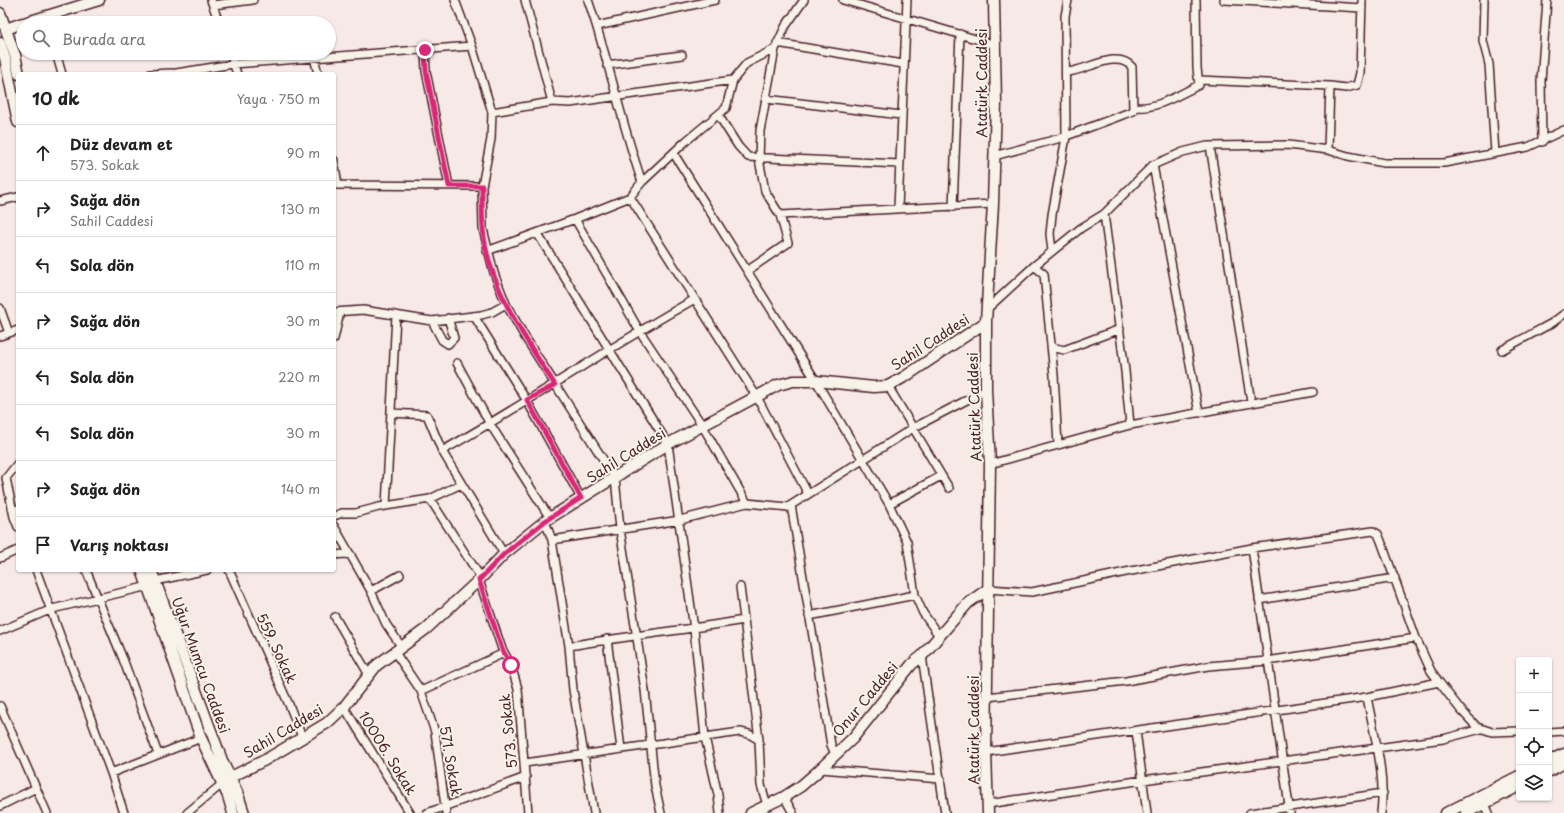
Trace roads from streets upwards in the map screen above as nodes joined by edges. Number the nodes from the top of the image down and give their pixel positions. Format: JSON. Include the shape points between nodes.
{"nodes":[{"id":1,"x":99,"y":0,"type":"edge"},
{"id":2,"x":253,"y":0,"type":"edge"},
{"id":3,"x":455,"y":0,"type":"edge"},
{"id":4,"x":525,"y":0,"type":"edge"},
{"id":5,"x":588,"y":0,"type":"edge"},
{"id":6,"x":714,"y":0,"type":"edge"},
{"id":7,"x":804,"y":0,"type":"edge"},
{"id":8,"x":843,"y":0,"type":"edge"},
{"id":9,"x":907,"y":0,"type":"edge"},
{"id":10,"x":994,"y":0,"type":"edge"},
{"id":11,"x":1068,"y":0,"type":"edge"},
{"id":12,"x":1196,"y":0,"type":"edge"},
{"id":13,"x":1224,"y":0,"type":"edge"},
{"id":14,"x":1362,"y":0,"type":"edge"},
{"id":15,"x":1484,"y":0,"type":"edge"},
{"id":16,"x":1547,"y":0,"type":"edge"},
{"id":17,"x":212,"y":3,"type":"edge"},
{"id":18,"x":1362,"y":8,"type":"junction"},
{"id":19,"x":0,"y":12,"type":"edge"},
{"id":20,"x":56,"y":16,"type":"edge"},
{"id":21,"x":217,"y":16,"type":"edge"},
{"id":22,"x":906,"y":17,"type":"junction"},
{"id":23,"x":16,"y":26,"type":"edge"},
{"id":24,"x":597,"y":26,"type":"junction"},
{"id":25,"x":6,"y":29,"type":"junction"},
{"id":26,"x":960,"y":34,"type":"junction"},
{"id":27,"x":0,"y":43,"type":"edge"},
{"id":28,"x":996,"y":45,"type":"junction"},
{"id":29,"x":472,"y":46,"type":"junction"},
{"id":30,"x":776,"y":46,"type":"junction"},
{"id":31,"x":425,"y":50,"type":"junction"},
{"id":32,"x":682,"y":55,"type":"dead end"},
{"id":33,"x":336,"y":56,"type":"edge"},
{"id":34,"x":58,"y":60,"type":"edge"},
{"id":35,"x":232,"y":60,"type":"edge"},
{"id":36,"x":279,"y":60,"type":"edge"},
{"id":37,"x":315,"y":60,"type":"edge"},
{"id":38,"x":233,"y":64,"type":"junction"},
{"id":39,"x":903,"y":64,"type":"junction"},
{"id":40,"x":607,"y":65,"type":"junction"},
{"id":41,"x":19,"y":72,"type":"edge"},
{"id":42,"x":61,"y":72,"type":"edge"},
{"id":43,"x":178,"y":72,"type":"edge"},
{"id":44,"x":236,"y":72,"type":"edge"},
{"id":45,"x":318,"y":72,"type":"edge"},
{"id":46,"x":1066,"y":72,"type":"junction"},
{"id":47,"x":733,"y":80,"type":"junction"},
{"id":48,"x":1199,"y":80,"type":"junction"},
{"id":49,"x":1330,"y":86,"type":"junction"},
{"id":50,"x":615,"y":96,"type":"junction"},
{"id":51,"x":766,"y":99,"type":"junction"},
{"id":52,"x":552,"y":102,"type":"junction"},
{"id":53,"x":1134,"y":107,"type":"junction"},
{"id":54,"x":16,"y":112,"type":"edge"},
{"id":55,"x":492,"y":112,"type":"junction"},
{"id":56,"x":901,"y":115,"type":"junction"},
{"id":57,"x":719,"y":116,"type":"junction"},
{"id":58,"x":1564,"y":130,"type":"edge"},
{"id":59,"x":1066,"y":137,"type":"junction"},
{"id":60,"x":1542,"y":142,"type":"junction"},
{"id":61,"x":1210,"y":146,"type":"junction"},
{"id":62,"x":1328,"y":150,"type":"junction"},
{"id":63,"x":1496,"y":153,"type":"junction"},
{"id":64,"x":674,"y":154,"type":"junction"},
{"id":65,"x":994,"y":156,"type":"junction"},
{"id":66,"x":759,"y":159,"type":"junction"},
{"id":67,"x":900,"y":164,"type":"junction"},
{"id":68,"x":1154,"y":165,"type":"junction"},
{"id":69,"x":642,"y":182,"type":"junction"},
{"id":70,"x":336,"y":185,"type":"edge"},
{"id":71,"x":449,"y":186,"type":"junction"},
{"id":72,"x":482,"y":186,"type":"junction"},
{"id":73,"x":630,"y":196,"type":"junction"},
{"id":74,"x":16,"y":197,"type":"edge"},
{"id":75,"x":0,"y":201,"type":"edge"},
{"id":76,"x":993,"y":204,"type":"junction"},
{"id":77,"x":953,"y":207,"type":"junction"},
{"id":78,"x":898,"y":208,"type":"junction"},
{"id":79,"x":1104,"y":214,"type":"junction"},
{"id":80,"x":780,"y":215,"type":"junction"},
{"id":81,"x":575,"y":219,"type":"junction"},
{"id":82,"x":537,"y":233,"type":"junction"},
{"id":83,"x":487,"y":251,"type":"junction"},
{"id":84,"x":1052,"y":251,"type":"junction"},
{"id":85,"x":1034,"y":266,"type":"junction"},
{"id":86,"x":747,"y":271,"type":"junction"},
{"id":87,"x":695,"y":299,"type":"junction"},
{"id":88,"x":506,"y":304,"type":"junction"},
{"id":89,"x":0,"y":308,"type":"edge"},
{"id":90,"x":986,"y":310,"type":"junction"},
{"id":91,"x":337,"y":312,"type":"edge"},
{"id":92,"x":1564,"y":314,"type":"edge"},
{"id":93,"x":396,"y":315,"type":"junction"},
{"id":94,"x":474,"y":316,"type":"junction"},
{"id":95,"x":448,"y":318,"type":"junction"},
{"id":96,"x":432,"y":321,"type":"junction"},
{"id":97,"x":986,"y":322,"type":"junction"},
{"id":98,"x":1120,"y":329,"type":"junction"},
{"id":99,"x":639,"y":330,"type":"junction"},
{"id":100,"x":16,"y":331,"type":"edge"},
{"id":101,"x":9,"y":333,"type":"junction"},
{"id":102,"x":0,"y":336,"type":"edge"},
{"id":103,"x":1052,"y":346,"type":"junction"},
{"id":104,"x":610,"y":350,"type":"junction"},
{"id":105,"x":1502,"y":350,"type":"dead end"},
{"id":106,"x":457,"y":363,"type":"dead end"},
{"id":107,"x":816,"y":381,"type":"junction"},
{"id":108,"x":555,"y":385,"type":"junction"},
{"id":109,"x":888,"y":386,"type":"junction"},
{"id":110,"x":986,"y":390,"type":"junction"},
{"id":111,"x":1313,"y":392,"type":"dead end"},
{"id":112,"x":757,"y":397,"type":"junction"},
{"id":113,"x":527,"y":400,"type":"junction"},
{"id":114,"x":1251,"y":402,"type":"junction"},
{"id":115,"x":391,"y":413,"type":"junction"},
{"id":116,"x":1199,"y":413,"type":"junction"},
{"id":117,"x":490,"y":424,"type":"junction"},
{"id":118,"x":702,"y":425,"type":"junction"},
{"id":119,"x":1130,"y":425,"type":"junction"},
{"id":120,"x":913,"y":428,"type":"junction"},
{"id":121,"x":668,"y":444,"type":"junction"},
{"id":122,"x":1058,"y":445,"type":"junction"},
{"id":123,"x":442,"y":452,"type":"junction"},
{"id":124,"x":861,"y":459,"type":"junction"},
{"id":125,"x":990,"y":464,"type":"junction"},
{"id":126,"x":16,"y":466,"type":"edge"},
{"id":127,"x":941,"y":476,"type":"junction"},
{"id":128,"x":615,"y":478,"type":"junction"},
{"id":129,"x":461,"y":484,"type":"junction"},
{"id":130,"x":949,"y":488,"type":"dead end"},
{"id":131,"x":808,"y":494,"type":"junction"},
{"id":132,"x":581,"y":498,"type":"junction"},
{"id":133,"x":430,"y":499,"type":"junction"},
{"id":134,"x":747,"y":503,"type":"junction"},
{"id":135,"x":889,"y":504,"type":"junction"},
{"id":136,"x":791,"y":505,"type":"junction"},
{"id":137,"x":386,"y":506,"type":"junction"},
{"id":138,"x":16,"y":513,"type":"edge"},
{"id":139,"x":336,"y":515,"type":"edge"},
{"id":140,"x":14,"y":517,"type":"junction"},
{"id":141,"x":547,"y":519,"type":"junction"},
{"id":142,"x":680,"y":520,"type":"junction"},
{"id":143,"x":16,"y":522,"type":"edge"},
{"id":144,"x":336,"y":529,"type":"edge"},
{"id":145,"x":620,"y":529,"type":"junction"},
{"id":146,"x":552,"y":540,"type":"junction"},
{"id":147,"x":1252,"y":548,"type":"junction"},
{"id":148,"x":16,"y":551,"type":"edge"},
{"id":149,"x":504,"y":554,"type":"junction"},
{"id":150,"x":351,"y":555,"type":"junction"},
{"id":151,"x":336,"y":556,"type":"edge"},
{"id":152,"x":0,"y":558,"type":"edge"},
{"id":153,"x":37,"y":572,"type":"edge"},
{"id":154,"x":87,"y":572,"type":"edge"},
{"id":155,"x":144,"y":572,"type":"edge"},
{"id":156,"x":151,"y":572,"type":"edge"},
{"id":157,"x":199,"y":572,"type":"edge"},
{"id":158,"x":231,"y":572,"type":"edge"},
{"id":159,"x":400,"y":575,"type":"dead end"},
{"id":160,"x":1395,"y":578,"type":"junction"},
{"id":161,"x":480,"y":579,"type":"junction"},
{"id":162,"x":152,"y":583,"type":"junction"},
{"id":163,"x":740,"y":587,"type":"dead end"},
{"id":164,"x":988,"y":589,"type":"junction"},
{"id":165,"x":371,"y":591,"type":"junction"},
{"id":166,"x":915,"y":595,"type":"junction"},
{"id":167,"x":97,"y":598,"type":"junction"},
{"id":168,"x":1259,"y":600,"type":"junction"},
{"id":169,"x":52,"y":609,"type":"junction"},
{"id":170,"x":809,"y":616,"type":"junction"},
{"id":171,"x":335,"y":617,"type":"dead end"},
{"id":172,"x":744,"y":620,"type":"junction"},
{"id":173,"x":694,"y":629,"type":"junction"},
{"id":174,"x":0,"y":631,"type":"edge"},
{"id":175,"x":636,"y":634,"type":"junction"},
{"id":176,"x":939,"y":636,"type":"junction"},
{"id":177,"x":1416,"y":638,"type":"junction"},
{"id":178,"x":607,"y":639,"type":"junction"},
{"id":179,"x":569,"y":646,"type":"junction"},
{"id":180,"x":398,"y":649,"type":"junction"},
{"id":181,"x":504,"y":653,"type":"junction"},
{"id":182,"x":922,"y":656,"type":"junction"},
{"id":183,"x":1268,"y":661,"type":"junction"},
{"id":184,"x":370,"y":675,"type":"junction"},
{"id":185,"x":1438,"y":682,"type":"junction"},
{"id":186,"x":421,"y":691,"type":"junction"},
{"id":187,"x":986,"y":697,"type":"junction"},
{"id":188,"x":1367,"y":697,"type":"junction"},
{"id":189,"x":0,"y":706,"type":"edge"},
{"id":190,"x":344,"y":707,"type":"junction"},
{"id":191,"x":1275,"y":710,"type":"junction"},
{"id":192,"x":1481,"y":729,"type":"junction"},
{"id":193,"x":1136,"y":731,"type":"junction"},
{"id":194,"x":1564,"y":731,"type":"edge"},
{"id":195,"x":1516,"y":732,"type":"edge"},
{"id":196,"x":1552,"y":732,"type":"edge"},
{"id":197,"x":302,"y":737,"type":"junction"},
{"id":198,"x":705,"y":737,"type":"junction"},
{"id":199,"x":201,"y":738,"type":"junction"},
{"id":200,"x":758,"y":740,"type":"junction"},
{"id":201,"x":652,"y":745,"type":"junction"},
{"id":202,"x":1377,"y":747,"type":"junction"},
{"id":203,"x":621,"y":749,"type":"junction"},
{"id":204,"x":986,"y":752,"type":"junction"},
{"id":205,"x":158,"y":754,"type":"junction"},
{"id":206,"x":583,"y":754,"type":"junction"},
{"id":207,"x":835,"y":754,"type":"junction"},
{"id":208,"x":1564,"y":754,"type":"edge"},
{"id":209,"x":1552,"y":760,"type":"edge"},
{"id":210,"x":1283,"y":762,"type":"junction"},
{"id":211,"x":525,"y":763,"type":"junction"},
{"id":212,"x":1564,"y":763,"type":"edge"},
{"id":213,"x":821,"y":769,"type":"junction"},
{"id":214,"x":1552,"y":769,"type":"edge"},
{"id":215,"x":111,"y":773,"type":"junction"},
{"id":216,"x":526,"y":777,"type":"junction"},
{"id":217,"x":1516,"y":778,"type":"edge"},
{"id":218,"x":941,"y":779,"type":"junction"},
{"id":219,"x":1143,"y":780,"type":"junction"},
{"id":220,"x":226,"y":781,"type":"junction"},
{"id":221,"x":36,"y":788,"type":"junction"},
{"id":222,"x":1516,"y":788,"type":"edge"},
{"id":223,"x":1384,"y":793,"type":"junction"},
{"id":224,"x":784,"y":797,"type":"junction"},
{"id":225,"x":767,"y":805,"type":"junction"},
{"id":226,"x":0,"y":807,"type":"edge"},
{"id":227,"x":1487,"y":808,"type":"edge"},
{"id":228,"x":446,"y":809,"type":"edge"},
{"id":229,"x":988,"y":809,"type":"edge"},
{"id":230,"x":1289,"y":810,"type":"edge"},
{"id":231,"x":3,"y":813,"type":"edge"},
{"id":232,"x":48,"y":813,"type":"edge"},
{"id":233,"x":124,"y":813,"type":"edge"},
{"id":234,"x":188,"y":813,"type":"edge"},
{"id":235,"x":233,"y":813,"type":"edge"},
{"id":236,"x":244,"y":813,"type":"edge"},
{"id":237,"x":410,"y":813,"type":"edge"},
{"id":238,"x":427,"y":813,"type":"edge"},
{"id":239,"x":528,"y":813,"type":"edge"},
{"id":240,"x":594,"y":813,"type":"edge"},
{"id":241,"x":661,"y":813,"type":"edge"},
{"id":242,"x":720,"y":813,"type":"edge"},
{"id":243,"x":751,"y":813,"type":"edge"},
{"id":244,"x":793,"y":813,"type":"edge"},
{"id":245,"x":944,"y":813,"type":"edge"},
{"id":246,"x":1148,"y":813,"type":"edge"},
{"id":247,"x":1250,"y":813,"type":"edge"},
{"id":248,"x":1381,"y":813,"type":"edge"},
{"id":249,"x":1446,"y":813,"type":"edge"},
{"id":250,"x":1466,"y":813,"type":"edge"}],
"edges":[{"from":1,"to":20,"type":"street"},
{"from":2,"to":17,"type":"street"},
{"from":3,"to":29,"type":"street"},
{"from":4,"to":52,"type":"street"},
{"from":5,"to":24,"type":"street"},
{"from":6,"to":24,"type":"street"},
{"from":7,"to":30,"type":"street","via":[[785,27]]},
{"from":8,"to":22,"type":"street"},
{"from":9,"to":22,"type":"street"},
{"from":10,"to":28,"type":"street","name":"Atatürk Caddesi"},
{"from":11,"to":46,"type":"street","via":[[1065,16]]},
{"from":12,"to":48,"type":"street"},
{"from":13,"to":18,"type":"street"},
{"from":14,"to":18,"type":"street"},
{"from":15,"to":63,"type":"street","via":[[1483,41],[1489,64]]},
{"from":16,"to":60,"type":"street","via":[[1541,81]]},
{"from":17,"to":21,"type":"street"},
{"from":18,"to":49,"type":"street","via":[[1360,73],[1357,84],[1346,88]]},
{"from":19,"to":25,"type":"street"},
{"from":22,"to":26,"type":"street"},
{"from":22,"to":39,"type":"street"},
{"from":23,"to":25,"type":"street"},
{"from":24,"to":40,"type":"street"},
{"from":25,"to":41,"type":"street"},
{"from":26,"to":28,"type":"street"},
{"from":26,"to":77,"type":"street"},
{"from":27,"to":54,"type":"street"},
{"from":28,"to":65,"type":"street","name":"Atatürk Caddesi"},
{"from":29,"to":31,"type":"street"},
{"from":29,"to":55,"type":"street"},
{"from":30,"to":39,"type":"street"},
{"from":30,"to":47,"type":"street","via":[[747,63]]},
{"from":30,"to":51,"type":"street"},
{"from":31,"to":33,"type":"street"},
{"from":31,"to":71,"type":"street","via":[[426,71]]},
{"from":32,"to":40,"type":"street"},
{"from":34,"to":42,"type":"street"},
{"from":35,"to":38,"type":"street"},
{"from":36,"to":38,"type":"street"},
{"from":37,"to":45,"type":"street"},
{"from":38,"to":43,"type":"street"},
{"from":38,"to":44,"type":"street"},
{"from":39,"to":56,"type":"street"},
{"from":40,"to":50,"type":"street"},
{"from":46,"to":53,"type":"street","via":[[1118,59],[1126,61],[1132,67]]},
{"from":46,"to":59,"type":"street"},
{"from":47,"to":50,"type":"street"},
{"from":47,"to":57,"type":"street","via":[[726,108]]},
{"from":48,"to":49,"type":"street"},
{"from":48,"to":53,"type":"street","via":[[1199,85],[1169,100]]},
{"from":49,"to":62,"type":"street"},
{"from":50,"to":52,"type":"street","via":[[570,103]]},
{"from":50,"to":69,"type":"street"},
{"from":51,"to":56,"type":"street"},
{"from":51,"to":66,"type":"street","via":[[760,131]]},
{"from":52,"to":55,"type":"street"},
{"from":53,"to":59,"type":"street","via":[[1131,112]]},
{"from":55,"to":72,"type":"street","via":[[492,139]]},
{"from":56,"to":67,"type":"street"},
{"from":57,"to":64,"type":"street","via":[[686,141]]},
{"from":57,"to":66,"type":"street","via":[[748,157]]},
{"from":58,"to":60,"type":"street"},
{"from":59,"to":65,"type":"street"},
{"from":59,"to":84,"type":"street","via":[[1052,215]]},
{"from":60,"to":63,"type":"street"},
{"from":61,"to":62,"type":"street","via":[[1288,145]]},
{"from":61,"to":68,"type":"street","via":[[1183,152]]},
{"from":61,"to":114,"type":"street"},
{"from":62,"to":63,"type":"street","via":[[1384,163],[1444,163]]},
{"from":64,"to":69,"type":"street"},
{"from":64,"to":86,"type":"street"},
{"from":65,"to":76,"type":"street","name":"Atatürk Caddesi"},
{"from":66,"to":67,"type":"street"},
{"from":66,"to":80,"type":"street","via":[[765,191]]},
{"from":67,"to":78,"type":"street"},
{"from":68,"to":79,"type":"street"},
{"from":68,"to":116,"type":"street"},
{"from":69,"to":73,"type":"street"},
{"from":70,"to":71,"type":"street"},
{"from":71,"to":72,"type":"street"},
{"from":72,"to":83,"type":"street","via":[[483,229]]},
{"from":73,"to":81,"type":"street"},
{"from":73,"to":87,"type":"street"},
{"from":74,"to":75,"type":"street"},
{"from":76,"to":77,"type":"street"},
{"from":76,"to":90,"type":"street","name":"Atatürk Caddesi"},
{"from":77,"to":78,"type":"street"},
{"from":78,"to":80,"type":"street"},
{"from":79,"to":84,"type":"street"},
{"from":79,"to":98,"type":"street"},
{"from":80,"to":86,"type":"street","via":[[788,243]]},
{"from":81,"to":82,"type":"street"},
{"from":81,"to":99,"type":"street"},
{"from":82,"to":83,"type":"street"},
{"from":82,"to":104,"type":"street"},
{"from":83,"to":88,"type":"street"},
{"from":84,"to":85,"type":"street"},
{"from":85,"to":90,"type":"street"},
{"from":85,"to":103,"type":"street","via":[[1044,274]]},
{"from":86,"to":107,"type":"street"},
{"from":87,"to":99,"type":"street"},
{"from":87,"to":112,"type":"street"},
{"from":88,"to":94,"type":"street","via":[[492,312]]},
{"from":88,"to":108,"type":"street"},
{"from":89,"to":101,"type":"street"},
{"from":90,"to":97,"type":"street","name":"Atatürk Caddesi"},
{"from":91,"to":93,"type":"street","via":[[363,310]]},
{"from":92,"to":105,"type":"street"},
{"from":93,"to":96,"type":"street"},
{"from":93,"to":115,"type":"street"},
{"from":94,"to":95,"type":"street"},
{"from":94,"to":113,"type":"street"},
{"from":95,"to":96,"type":"street"},
{"from":95,"to":96,"type":"street","via":[[454,338],[448,344],[442,340]]},
{"from":97,"to":109,"type":"street","name":"Sahil Caddesi"},
{"from":97,"to":110,"type":"street","name":"Atatürk Caddesi"},
{"from":98,"to":103,"type":"street","via":[[1064,350]]},
{"from":98,"to":119,"type":"street"},
{"from":99,"to":104,"type":"street"},
{"from":99,"to":118,"type":"street"},
{"from":100,"to":101,"type":"street"},
{"from":101,"to":102,"type":"street"},
{"from":103,"to":122,"type":"street"},
{"from":104,"to":108,"type":"street"},
{"from":104,"to":121,"type":"street"},
{"from":106,"to":117,"type":"street"},
{"from":107,"to":109,"type":"street","name":"Sahil Caddesi"},
{"from":107,"to":112,"type":"street","name":"Sahil Caddesi","via":[[793,381],[778,385]]},
{"from":107,"to":124,"type":"street"},
{"from":108,"to":113,"type":"street"},
{"from":108,"to":128,"type":"street"},
{"from":109,"to":120,"type":"street"},
{"from":110,"to":120,"type":"street"},
{"from":110,"to":125,"type":"street","name":"Atatürk Caddesi"},
{"from":111,"to":114,"type":"street"},
{"from":112,"to":118,"type":"street","name":"Sahil Caddesi"},
{"from":112,"to":131,"type":"street"},
{"from":113,"to":117,"type":"street"},
{"from":113,"to":132,"type":"street"},
{"from":114,"to":116,"type":"street"},
{"from":115,"to":123,"type":"street","via":[[427,415]]},
{"from":115,"to":137,"type":"street"},
{"from":116,"to":119,"type":"street"},
{"from":117,"to":123,"type":"street"},
{"from":117,"to":141,"type":"street"},
{"from":118,"to":121,"type":"street","name":"Sahil Caddesi"},
{"from":118,"to":134,"type":"street"},
{"from":119,"to":122,"type":"street"},
{"from":120,"to":124,"type":"street"},
{"from":120,"to":127,"type":"street"},
{"from":121,"to":128,"type":"street","name":"Sahil Caddesi"},
{"from":121,"to":142,"type":"street"},
{"from":122,"to":125,"type":"street"},
{"from":123,"to":129,"type":"street"},
{"from":124,"to":131,"type":"street"},
{"from":124,"to":135,"type":"street"},
{"from":125,"to":164,"type":"street","name":"Atatürk Caddesi"},
{"from":126,"to":140,"type":"street","via":[[6,478]]},
{"from":127,"to":130,"type":"street"},
{"from":127,"to":135,"type":"street"},
{"from":128,"to":132,"type":"street","name":"Sahil Caddesi"},
{"from":128,"to":145,"type":"street"},
{"from":129,"to":133,"type":"street"},
{"from":129,"to":149,"type":"street"},
{"from":131,"to":136,"type":"street"},
{"from":132,"to":141,"type":"street","name":"Sahil Caddesi"},
{"from":133,"to":137,"type":"street"},
{"from":133,"to":161,"type":"street","name":"573. Sokak"},
{"from":134,"to":136,"type":"street","via":[[788,507]]},
{"from":134,"to":142,"type":"street"},
{"from":135,"to":166,"type":"street","via":[[908,542]]},
{"from":136,"to":170,"type":"street"},
{"from":137,"to":139,"type":"street"},
{"from":138,"to":140,"type":"street"},
{"from":140,"to":143,"type":"street"},
{"from":141,"to":146,"type":"street"},
{"from":141,"to":149,"type":"street","name":"Sahil Caddesi"},
{"from":142,"to":145,"type":"street"},
{"from":142,"to":173,"type":"street"},
{"from":144,"to":150,"type":"street","name":"571. Sokak"},
{"from":145,"to":146,"type":"street"},
{"from":145,"to":175,"type":"street"},
{"from":146,"to":179,"type":"street"},
{"from":147,"to":160,"type":"street","via":[[1373,531],[1378,534]]},
{"from":147,"to":164,"type":"street","via":[[1032,592]]},
{"from":147,"to":168,"type":"street"},
{"from":148,"to":152,"type":"street"},
{"from":149,"to":161,"type":"street","name":"Sahil Caddesi"},
{"from":150,"to":151,"type":"street"},
{"from":150,"to":165,"type":"street","name":"571. Sokak"},
{"from":153,"to":169,"type":"street"},
{"from":154,"to":167,"type":"street"},
{"from":155,"to":162,"type":"street","name":"Uğur Mumcu Caddesi"},
{"from":156,"to":162,"type":"street","name":"Uğur Mumcu Caddesi"},
{"from":157,"to":162,"type":"street"},
{"from":158,"to":197,"type":"street","name":"559. Sokak"},
{"from":159,"to":165,"type":"street"},
{"from":160,"to":168,"type":"street"},
{"from":160,"to":177,"type":"street"},
{"from":161,"to":180,"type":"street","name":"Sahil Caddesi","via":[[426,629]]},
{"from":161,"to":181,"type":"street","name":"573. Sokak"},
{"from":162,"to":167,"type":"street"},
{"from":162,"to":199,"type":"street","name":"Uğur Mumcu Caddesi"},
{"from":162,"to":220,"type":"street","name":"Uğur Mumcu Caddesi","via":[[223,763]]},
{"from":163,"to":172,"type":"street"},
{"from":164,"to":176,"type":"street","name":"Onur Caddesi","via":[[968,603]]},
{"from":164,"to":187,"type":"street","name":"Atatürk Caddesi"},
{"from":165,"to":180,"type":"street","name":"571. Sokak"},
{"from":166,"to":170,"type":"street"},
{"from":166,"to":176,"type":"street","via":[[923,613]]},
{"from":167,"to":169,"type":"street"},
{"from":167,"to":205,"type":"street"},
{"from":168,"to":183,"type":"street"},
{"from":169,"to":174,"type":"street"},
{"from":169,"to":215,"type":"street"},
{"from":170,"to":207,"type":"street","via":[[831,745]]},
{"from":171,"to":184,"type":"street"},
{"from":172,"to":173,"type":"street"},
{"from":172,"to":200,"type":"street"},
{"from":173,"to":175,"type":"street"},
{"from":173,"to":198,"type":"street"},
{"from":175,"to":178,"type":"street"},
{"from":175,"to":201,"type":"street"},
{"from":176,"to":182,"type":"street","name":"Onur Caddesi"},
{"from":177,"to":183,"type":"street"},
{"from":177,"to":185,"type":"street"},
{"from":178,"to":179,"type":"street"},
{"from":178,"to":203,"type":"street"},
{"from":179,"to":206,"type":"street"},
{"from":180,"to":184,"type":"street","name":"Sahil Caddesi","via":[[377,665]]},
{"from":180,"to":186,"type":"street","name":"571. Sokak"},
{"from":181,"to":186,"type":"street"},
{"from":181,"to":211,"type":"street","name":"573. Sokak","via":[[511,665],[518,689]]},
{"from":182,"to":207,"type":"street","name":"Onur Caddesi","via":[[893,686],[853,738]]},
{"from":182,"to":218,"type":"street"},
{"from":183,"to":187,"type":"street","via":[[1208,666],[1126,681]]},
{"from":183,"to":191,"type":"street"},
{"from":184,"to":190,"type":"street","name":"Sahil Caddesi"},
{"from":185,"to":188,"type":"street"},
{"from":185,"to":192,"type":"street"},
{"from":186,"to":228,"type":"street","name":"571. Sokak","via":[[435,732]]},
{"from":187,"to":204,"type":"street","name":"Atatürk Caddesi"},
{"from":188,"to":191,"type":"street"},
{"from":188,"to":202,"type":"street"},
{"from":189,"to":221,"type":"street"},
{"from":190,"to":197,"type":"street","name":"Sahil Caddesi","via":[[327,723]]},
{"from":190,"to":237,"type":"street","name":"10006. Sokak"},
{"from":191,"to":193,"type":"street"},
{"from":191,"to":210,"type":"street"},
{"from":192,"to":195,"type":"street","via":[[1492,732]]},
{"from":192,"to":202,"type":"street","via":[[1443,739]]},
{"from":193,"to":204,"type":"street"},
{"from":193,"to":219,"type":"street"},
{"from":194,"to":196,"type":"street"},
{"from":197,"to":220,"type":"street","name":"Sahil Caddesi"},
{"from":198,"to":200,"type":"street","via":[[740,732]]},
{"from":198,"to":201,"type":"street"},
{"from":198,"to":242,"type":"street"},
{"from":199,"to":205,"type":"street"},
{"from":199,"to":220,"type":"street","name":"Uğur Mumcu Caddesi"},
{"from":200,"to":225,"type":"street","via":[[761,785]]},
{"from":201,"to":203,"type":"street"},
{"from":201,"to":241,"type":"street","via":[[655,786]]},
{"from":202,"to":210,"type":"street"},
{"from":202,"to":223,"type":"street"},
{"from":203,"to":206,"type":"street"},
{"from":204,"to":229,"type":"street","name":"Atatürk Caddesi"},
{"from":205,"to":215,"type":"street"},
{"from":206,"to":211,"type":"street"},
{"from":206,"to":240,"type":"street"},
{"from":207,"to":213,"type":"street","name":"Onur Caddesi"},
{"from":208,"to":209,"type":"street"},
{"from":210,"to":219,"type":"street"},
{"from":210,"to":230,"type":"street"},
{"from":211,"to":216,"type":"street","name":"573. Sokak"},
{"from":212,"to":214,"type":"street"},
{"from":213,"to":218,"type":"street"},
{"from":213,"to":224,"type":"street","name":"Onur Caddesi","via":[[802,786]]},
{"from":215,"to":233,"type":"street"},
{"from":216,"to":228,"type":"street"},
{"from":216,"to":239,"type":"street","name":"573. Sokak"},
{"from":217,"to":249,"type":"street"},
{"from":218,"to":245,"type":"street"},
{"from":219,"to":229,"type":"street"},
{"from":219,"to":246,"type":"street"},
{"from":220,"to":234,"type":"street"},
{"from":220,"to":235,"type":"street","name":"Uğur Mumcu Caddesi"},
{"from":220,"to":236,"type":"street","name":"Uğur Mumcu Caddesi","via":[[237,792]]},
{"from":221,"to":226,"type":"street"},
{"from":221,"to":232,"type":"street"},
{"from":222,"to":227,"type":"street"},
{"from":223,"to":230,"type":"street"},
{"from":223,"to":248,"type":"street"},
{"from":224,"to":225,"type":"street","name":"Onur Caddesi"},
{"from":224,"to":244,"type":"street"},
{"from":225,"to":243,"type":"street","name":"Onur Caddesi"},
{"from":226,"to":231,"type":"street"},
{"from":227,"to":250,"type":"street"},
{"from":228,"to":238,"type":"street"},
{"from":230,"to":247,"type":"street"}]}
